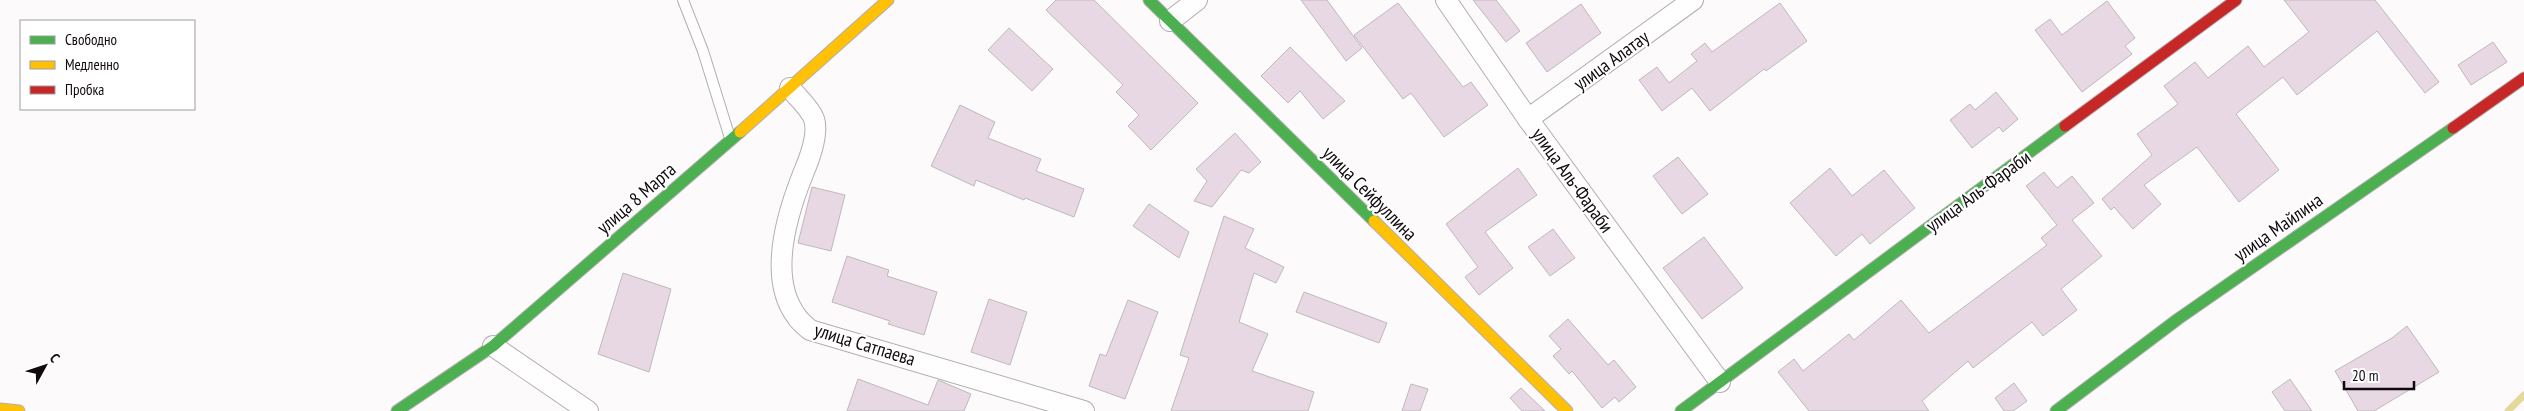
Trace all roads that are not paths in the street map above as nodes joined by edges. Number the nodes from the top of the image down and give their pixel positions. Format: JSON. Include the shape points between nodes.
{"nodes":[{"id":1,"x":683,"y":0,"type":"edge"},
{"id":2,"x":888,"y":0,"type":"edge"},
{"id":3,"x":1149,"y":0,"type":"edge"},
{"id":4,"x":1197,"y":0,"type":"edge"},
{"id":5,"x":1446,"y":0,"type":"edge"},
{"id":6,"x":1693,"y":0,"type":"edge"},
{"id":7,"x":2236,"y":0,"type":"edge"},
{"id":8,"x":1170,"y":21,"type":"junction"},
{"id":9,"x":2524,"y":78,"type":"edge"},
{"id":10,"x":2524,"y":82,"type":"edge"},
{"id":11,"x":2512,"y":84,"type":"junction"},
{"id":12,"x":790,"y":88,"type":"junction"},
{"id":13,"x":1528,"y":119,"type":"junction"},
{"id":14,"x":730,"y":139,"type":"junction"},
{"id":15,"x":493,"y":346,"type":"junction"},
{"id":16,"x":1720,"y":382,"type":"junction"},
{"id":17,"x":0,"y":409,"type":"edge"},
{"id":18,"x":19,"y":411,"type":"edge"},
{"id":19,"x":397,"y":411,"type":"edge"},
{"id":20,"x":588,"y":411,"type":"edge"},
{"id":21,"x":1084,"y":411,"type":"edge"},
{"id":22,"x":1567,"y":411,"type":"edge"},
{"id":23,"x":1681,"y":411,"type":"edge"},
{"id":24,"x":2056,"y":411,"type":"edge"}],
"edges":[{"from":1,"to":14,"type":"lane","via":[[706,59]]},
{"from":2,"to":12,"type":"street","name":"улица 8 Марта"},
{"from":3,"to":8,"type":"street","name":"улица Сейфуллина"},
{"from":4,"to":8,"type":"street"},
{"from":5,"to":13,"type":"street","name":"улица Аль-Фараби"},
{"from":6,"to":13,"type":"street","name":"улица Алатау"},
{"from":7,"to":16,"type":"street","name":"улица Аль-Фараби"},
{"from":8,"to":22,"type":"street","name":"улица Сейфуллина"},
{"from":9,"to":11,"type":"street","name":"улица Майлина"},
{"from":10,"to":11,"type":"street"},
{"from":11,"to":24,"type":"street","name":"улица Майлина","via":[[2178,319]]},
{"from":12,"to":14,"type":"street","name":"улица 8 Марта"},
{"from":12,"to":21,"type":"street","name":"улица Сатпаева","via":[[814,119],[813,152],[791,207],[780,267],[788,301],[796,317],[810,330]]},
{"from":13,"to":16,"type":"street","name":"улица Аль-Фараби"},
{"from":14,"to":15,"type":"street","name":"улица 8 Марта"},
{"from":15,"to":19,"type":"street","name":"улица 8 Марта"},
{"from":15,"to":20,"type":"street"},
{"from":16,"to":23,"type":"street","name":"улица Аль-Фараби"},
{"from":17,"to":18,"type":"street"}]}
